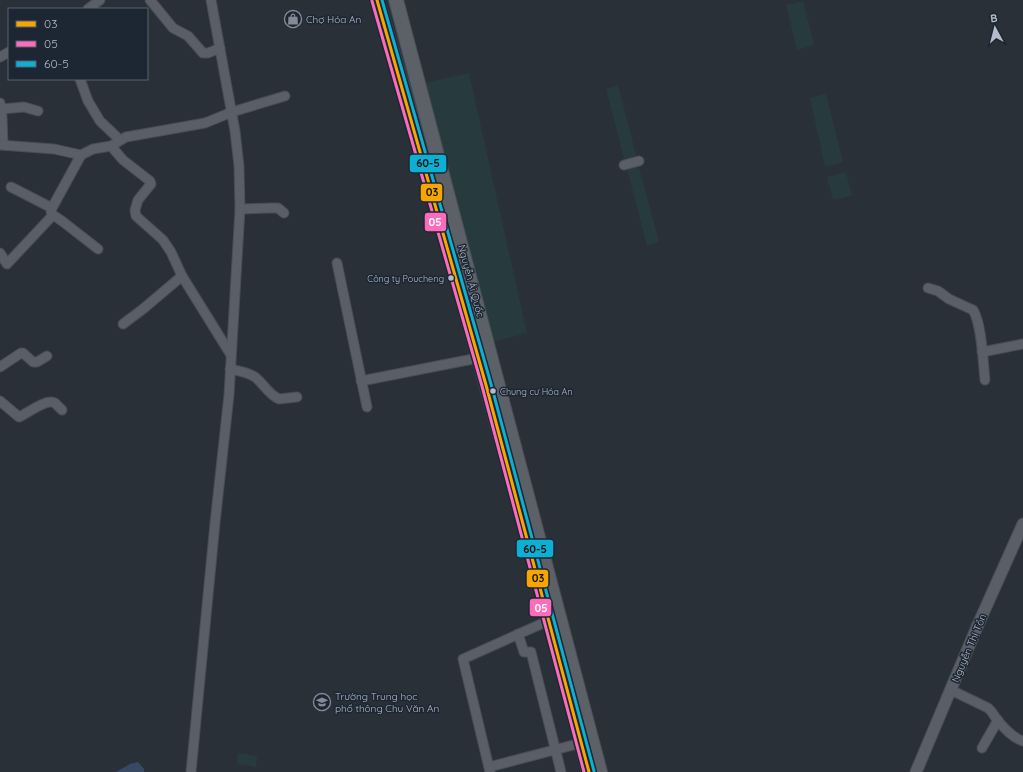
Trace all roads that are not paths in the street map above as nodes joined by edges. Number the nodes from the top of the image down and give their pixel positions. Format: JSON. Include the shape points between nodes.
{"nodes":[{"id":1,"x":100,"y":0,"type":"edge"},
{"id":2,"x":150,"y":0,"type":"edge"},
{"id":3,"x":211,"y":0,"type":"edge"},
{"id":4,"x":378,"y":0,"type":"edge"},
{"id":5,"x":396,"y":0,"type":"edge"},
{"id":6,"x":89,"y":8,"type":"edge"},
{"id":7,"x":220,"y":48,"type":"junction"},
{"id":8,"x":80,"y":80,"type":"edge"},
{"id":9,"x":285,"y":96,"type":"dead end"},
{"id":10,"x":1,"y":106,"type":"edge"},
{"id":11,"x":38,"y":111,"type":"dead end"},
{"id":12,"x":232,"y":112,"type":"junction"},
{"id":13,"x":120,"y":140,"type":"junction"},
{"id":14,"x":2,"y":145,"type":"edge"},
{"id":15,"x":111,"y":146,"type":"junction"},
{"id":16,"x":81,"y":156,"type":"junction"},
{"id":17,"x":639,"y":161,"type":"dead end"},
{"id":18,"x":624,"y":166,"type":"dead end"},
{"id":19,"x":11,"y":187,"type":"dead end"},
{"id":20,"x":240,"y":209,"type":"junction"},
{"id":21,"x":52,"y":212,"type":"junction"},
{"id":22,"x":284,"y":213,"type":"dead end"},
{"id":23,"x":98,"y":249,"type":"dead end"},
{"id":24,"x":0,"y":253,"type":"edge"},
{"id":25,"x":337,"y":263,"type":"dead end"},
{"id":26,"x":182,"y":276,"type":"junction"},
{"id":27,"x":928,"y":288,"type":"dead end"},
{"id":28,"x":123,"y":324,"type":"dead end"},
{"id":29,"x":233,"y":328,"type":"junction"},
{"id":30,"x":219,"y":336,"type":"junction"},
{"id":31,"x":1023,"y":344,"type":"edge"},
{"id":32,"x":982,"y":352,"type":"junction"},
{"id":33,"x":231,"y":355,"type":"junction"},
{"id":34,"x":47,"y":356,"type":"dead end"},
{"id":35,"x":484,"y":356,"type":"junction"},
{"id":36,"x":0,"y":367,"type":"edge"},
{"id":37,"x":230,"y":370,"type":"junction"},
{"id":38,"x":985,"y":380,"type":"dead end"},
{"id":39,"x":361,"y":381,"type":"junction"},
{"id":40,"x":297,"y":397,"type":"dead end"},
{"id":41,"x":2,"y":405,"type":"edge"},
{"id":42,"x":367,"y":407,"type":"dead end"},
{"id":43,"x":62,"y":410,"type":"dead end"},
{"id":44,"x":1023,"y":524,"type":"edge"},
{"id":45,"x":550,"y":620,"type":"junction"},
{"id":46,"x":518,"y":634,"type":"junction"},
{"id":47,"x":951,"y":690,"type":"junction"},
{"id":48,"x":998,"y":720,"type":"junction"},
{"id":49,"x":1023,"y":741,"type":"edge"},
{"id":50,"x":581,"y":743,"type":"junction"},
{"id":51,"x":982,"y":748,"type":"dead end"},
{"id":52,"x":555,"y":750,"type":"junction"},
{"id":53,"x":490,"y":769,"type":"edge"},
{"id":54,"x":191,"y":772,"type":"edge"},
{"id":55,"x":561,"y":772,"type":"edge"},
{"id":56,"x":589,"y":772,"type":"edge"},
{"id":57,"x":600,"y":772,"type":"edge"},
{"id":58,"x":916,"y":772,"type":"edge"}],
"edges":[{"from":1,"to":6,"type":"street"},
{"from":2,"to":7,"type":"street","via":[[173,28],[188,36],[203,53]]},
{"from":3,"to":7,"type":"street"},
{"from":4,"to":35,"type":"main road"},
{"from":5,"to":35,"type":"main road","name":"Nguyễn Ái Quốc"},
{"from":7,"to":12,"type":"street"},
{"from":8,"to":13,"type":"street","via":[[88,101],[100,121]]},
{"from":9,"to":12,"type":"street"},
{"from":10,"to":11,"type":"street","via":[[24,107]]},
{"from":10,"to":14,"type":"street"},
{"from":12,"to":13,"type":"street","via":[[205,123]]},
{"from":12,"to":20,"type":"street"},
{"from":13,"to":15,"type":"street"},
{"from":14,"to":16,"type":"street","via":[[54,149]]},
{"from":15,"to":16,"type":"street","via":[[93,149]]},
{"from":15,"to":26,"type":"street","via":[[123,160],[150,181],[138,200],[136,216],[163,240]]},
{"from":16,"to":21,"type":"street"},
{"from":17,"to":18,"type":"street"},
{"from":19,"to":21,"type":"street"},
{"from":20,"to":22,"type":"street","via":[[278,208]]},
{"from":20,"to":29,"type":"street"},
{"from":21,"to":23,"type":"street"},
{"from":21,"to":24,"type":"street","via":[[7,264]]},
{"from":25,"to":39,"type":"street"},
{"from":26,"to":28,"type":"street"},
{"from":26,"to":30,"type":"street"},
{"from":27,"to":32,"type":"street","via":[[973,310],[977,318]]},
{"from":29,"to":30,"type":"street"},
{"from":29,"to":33,"type":"street"},
{"from":30,"to":33,"type":"street"},
{"from":31,"to":32,"type":"street"},
{"from":32,"to":38,"type":"street"},
{"from":33,"to":37,"type":"street"},
{"from":34,"to":36,"type":"street","via":[[33,362],[21,353]]},
{"from":35,"to":39,"type":"street"},
{"from":35,"to":45,"type":"main road","name":"Nguyễn Ái Quốc"},
{"from":35,"to":57,"type":"main road","name":"Nguyễn Ái Quốc"},
{"from":37,"to":40,"type":"street","via":[[251,375],[279,399]]},
{"from":37,"to":54,"type":"street"},
{"from":39,"to":42,"type":"street"},
{"from":41,"to":43,"type":"street","via":[[18,417],[49,402]]},
{"from":44,"to":47,"type":"street","name":"Nguyễn Thị Tồn"},
{"from":45,"to":46,"type":"street"},
{"from":45,"to":50,"type":"main road","name":"Nguyễn Ái Quốc"},
{"from":46,"to":52,"type":"street","via":[[524,652],[531,652]]},
{"from":46,"to":53,"type":"street","via":[[463,659]]},
{"from":47,"to":48,"type":"street","via":[[988,708]]},
{"from":47,"to":58,"type":"street","name":"Nguyễn Thị Tồn"},
{"from":48,"to":49,"type":"street","via":[[1016,738]]},
{"from":48,"to":51,"type":"street"},
{"from":50,"to":52,"type":"street"},
{"from":50,"to":56,"type":"main road","name":"Nguyễn Ái Quốc"},
{"from":52,"to":53,"type":"street"},
{"from":52,"to":55,"type":"street"}]}
